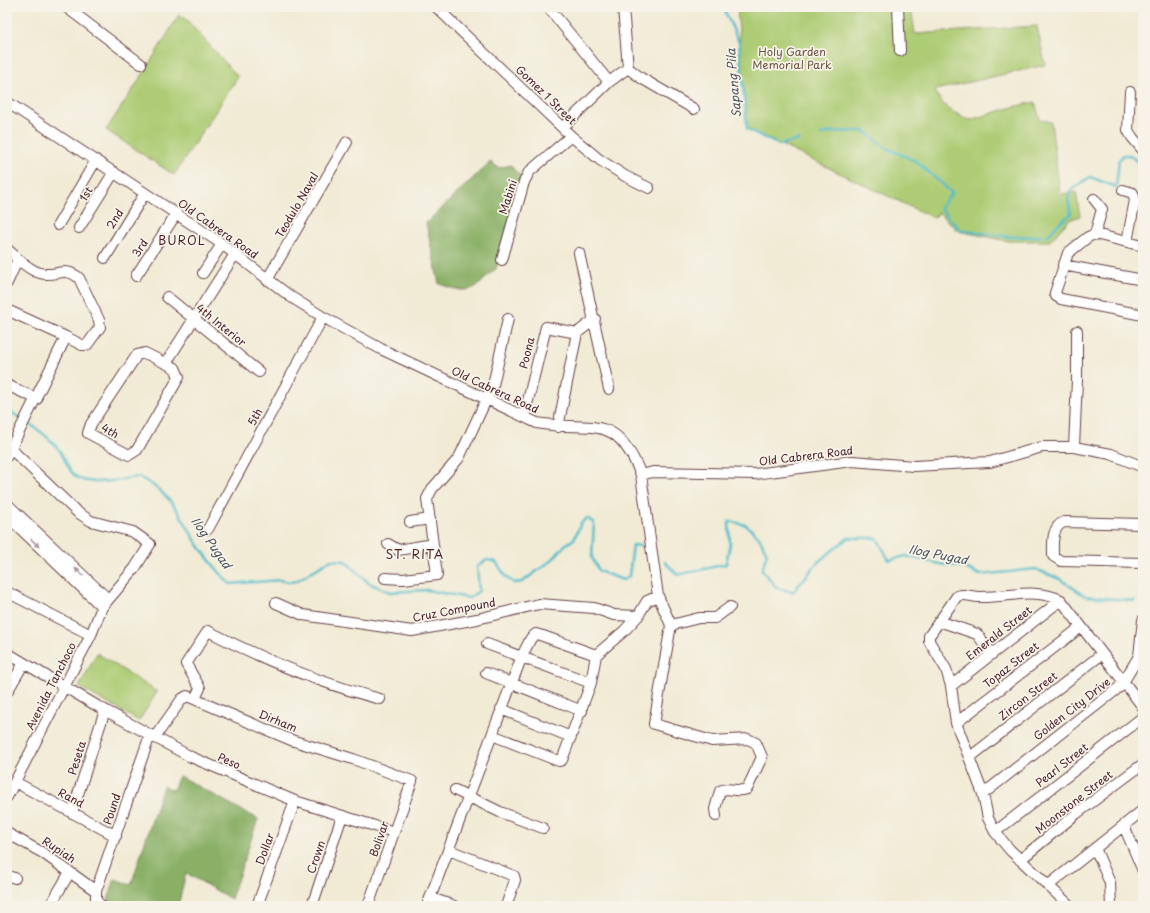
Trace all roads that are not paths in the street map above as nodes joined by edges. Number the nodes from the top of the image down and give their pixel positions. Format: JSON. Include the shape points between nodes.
{"nodes":[{"id":1,"x":66,"y":7,"type":"edge"},
{"id":2,"x":436,"y":7,"type":"edge"},
{"id":3,"x":548,"y":7,"type":"edge"},
{"id":4,"x":622,"y":7,"type":"edge"},
{"id":5,"x":898,"y":7,"type":"edge"},
{"id":6,"x":900,"y":51,"type":"dead end"},
{"id":7,"x":142,"y":64,"type":"dead end"},
{"id":8,"x":628,"y":68,"type":"junction"},
{"id":9,"x":609,"y":82,"type":"junction"},
{"id":10,"x":1130,"y":92,"type":"dead end"},
{"id":11,"x":7,"y":102,"type":"edge"},
{"id":12,"x":694,"y":109,"type":"dead end"},
{"id":13,"x":563,"y":127,"type":"junction"},
{"id":14,"x":571,"y":136,"type":"junction"},
{"id":15,"x":347,"y":142,"type":"dead end"},
{"id":16,"x":1143,"y":150,"type":"edge"},
{"id":17,"x":96,"y":160,"type":"junction"},
{"id":18,"x":114,"y":172,"type":"junction"},
{"id":19,"x":649,"y":188,"type":"dead end"},
{"id":20,"x":1123,"y":190,"type":"dead end"},
{"id":21,"x":145,"y":193,"type":"junction"},
{"id":22,"x":1094,"y":199,"type":"dead end"},
{"id":23,"x":176,"y":214,"type":"junction"},
{"id":24,"x":58,"y":226,"type":"dead end"},
{"id":25,"x":79,"y":228,"type":"dead end"},
{"id":26,"x":1095,"y":234,"type":"junction"},
{"id":27,"x":1127,"y":242,"type":"junction"},
{"id":28,"x":222,"y":244,"type":"junction"},
{"id":29,"x":1143,"y":246,"type":"edge"},
{"id":30,"x":7,"y":249,"type":"edge"},
{"id":31,"x":579,"y":253,"type":"dead end"},
{"id":32,"x":235,"y":254,"type":"junction"},
{"id":33,"x":105,"y":258,"type":"dead end"},
{"id":34,"x":18,"y":259,"type":"junction"},
{"id":35,"x":502,"y":260,"type":"dead end"},
{"id":36,"x":1063,"y":264,"type":"junction"},
{"id":37,"x":203,"y":273,"type":"dead end"},
{"id":38,"x":136,"y":276,"type":"dead end"},
{"id":39,"x":267,"y":280,"type":"junction"},
{"id":40,"x":1143,"y":280,"type":"edge"},
{"id":41,"x":7,"y":283,"type":"edge"},
{"id":42,"x":167,"y":297,"type":"dead end"},
{"id":43,"x":7,"y":310,"type":"edge"},
{"id":44,"x":1143,"y":315,"type":"edge"},
{"id":45,"x":323,"y":317,"type":"junction"},
{"id":46,"x":194,"y":318,"type":"junction"},
{"id":47,"x":508,"y":319,"type":"dead end"},
{"id":48,"x":595,"y":319,"type":"junction"},
{"id":49,"x":1077,"y":331,"type":"dead end"},
{"id":50,"x":577,"y":333,"type":"junction"},
{"id":51,"x":66,"y":337,"type":"junction"},
{"id":52,"x":166,"y":363,"type":"junction"},
{"id":53,"x":259,"y":372,"type":"dead end"},
{"id":54,"x":7,"y":385,"type":"edge"},
{"id":55,"x":609,"y":389,"type":"dead end"},
{"id":56,"x":487,"y":398,"type":"junction"},
{"id":57,"x":37,"y":399,"type":"junction"},
{"id":58,"x":524,"y":416,"type":"junction"},
{"id":59,"x":558,"y":427,"type":"junction"},
{"id":60,"x":1074,"y":447,"type":"junction"},
{"id":61,"x":9,"y":453,"type":"edge"},
{"id":62,"x":1143,"y":467,"type":"edge"},
{"id":63,"x":641,"y":475,"type":"junction"},
{"id":64,"x":8,"y":510,"type":"edge"},
{"id":65,"x":430,"y":519,"type":"junction"},
{"id":66,"x":410,"y":522,"type":"dead end"},
{"id":67,"x":1143,"y":524,"type":"edge"},
{"id":68,"x":208,"y":529,"type":"dead end"},
{"id":69,"x":388,"y":544,"type":"dead end"},
{"id":70,"x":434,"y":544,"type":"junction"},
{"id":71,"x":1143,"y":563,"type":"edge"},
{"id":72,"x":385,"y":578,"type":"dead end"},
{"id":73,"x":7,"y":592,"type":"edge"},
{"id":74,"x":658,"y":596,"type":"junction"},
{"id":75,"x":1062,"y":600,"type":"junction"},
{"id":76,"x":105,"y":603,"type":"junction"},
{"id":77,"x":276,"y":603,"type":"dead end"},
{"id":78,"x":730,"y":607,"type":"dead end"},
{"id":79,"x":638,"y":616,"type":"junction"},
{"id":80,"x":1143,"y":620,"type":"edge"},
{"id":81,"x":940,"y":621,"type":"junction"},
{"id":82,"x":671,"y":625,"type":"junction"},
{"id":83,"x":1081,"y":627,"type":"junction"},
{"id":84,"x":91,"y":635,"type":"junction"},
{"id":85,"x":486,"y":644,"type":"dead end"},
{"id":86,"x":7,"y":653,"type":"edge"},
{"id":87,"x":992,"y":654,"type":"junction"},
{"id":88,"x":1102,"y":654,"type":"junction"},
{"id":89,"x":596,"y":655,"type":"junction"},
{"id":90,"x":522,"y":656,"type":"junction"},
{"id":91,"x":1141,"y":656,"type":"edge"},
{"id":92,"x":24,"y":663,"type":"junction"},
{"id":93,"x":486,"y":673,"type":"dead end"},
{"id":94,"x":1125,"y":682,"type":"junction"},
{"id":95,"x":511,"y":683,"type":"junction"},
{"id":96,"x":591,"y":683,"type":"junction"},
{"id":97,"x":64,"y":686,"type":"junction"},
{"id":98,"x":951,"y":686,"type":"junction"},
{"id":99,"x":7,"y":692,"type":"edge"},
{"id":100,"x":195,"y":699,"type":"junction"},
{"id":101,"x":380,"y":699,"type":"dead end"},
{"id":102,"x":1143,"y":707,"type":"edge"},
{"id":103,"x":502,"y":709,"type":"junction"},
{"id":104,"x":105,"y":710,"type":"junction"},
{"id":105,"x":582,"y":711,"type":"junction"},
{"id":106,"x":1143,"y":717,"type":"edge"},
{"id":107,"x":956,"y":723,"type":"junction"},
{"id":108,"x":492,"y":735,"type":"junction"},
{"id":109,"x":152,"y":736,"type":"junction"},
{"id":110,"x":571,"y":737,"type":"junction"},
{"id":111,"x":969,"y":758,"type":"junction"},
{"id":112,"x":1143,"y":764,"type":"edge"},
{"id":113,"x":412,"y":781,"type":"joint"},
{"id":114,"x":15,"y":782,"type":"junction"},
{"id":115,"x":455,"y":790,"type":"dead end"},
{"id":116,"x":983,"y":794,"type":"junction"},
{"id":117,"x":468,"y":796,"type":"junction"},
{"id":118,"x":7,"y":797,"type":"edge"},
{"id":119,"x":295,"y":801,"type":"junction"},
{"id":120,"x":1143,"y":810,"type":"edge"},
{"id":121,"x":72,"y":813,"type":"junction"},
{"id":122,"x":342,"y":816,"type":"junction"},
{"id":123,"x":716,"y":816,"type":"dead end"},
{"id":124,"x":1124,"y":826,"type":"junction"},
{"id":125,"x":543,"y":828,"type":"dead end"},
{"id":126,"x":394,"y":832,"type":"junction"},
{"id":127,"x":996,"y":832,"type":"junction"},
{"id":128,"x":7,"y":833,"type":"edge"},
{"id":129,"x":116,"y":836,"type":"junction"},
{"id":130,"x":1095,"y":848,"type":"junction"},
{"id":131,"x":449,"y":850,"type":"junction"},
{"id":132,"x":1020,"y":860,"type":"junction"},
{"id":133,"x":1143,"y":871,"type":"edge"},
{"id":134,"x":70,"y":872,"type":"junction"},
{"id":135,"x":1049,"y":885,"type":"junction"},
{"id":136,"x":96,"y":891,"type":"junction"},
{"id":137,"x":429,"y":902,"type":"edge"},
{"id":138,"x":50,"y":906,"type":"edge"},
{"id":139,"x":102,"y":906,"type":"edge"},
{"id":140,"x":257,"y":906,"type":"edge"},
{"id":141,"x":312,"y":906,"type":"edge"},
{"id":142,"x":368,"y":906,"type":"edge"},
{"id":143,"x":454,"y":906,"type":"edge"},
{"id":144,"x":506,"y":906,"type":"edge"},
{"id":145,"x":1070,"y":906,"type":"edge"},
{"id":146,"x":1111,"y":906,"type":"edge"}],
"edges":[{"from":1,"to":7,"type":"street"},
{"from":2,"to":13,"type":"street","name":"Gomez 1 Street"},
{"from":3,"to":9,"type":"street"},
{"from":4,"to":8,"type":"street"},
{"from":5,"to":6,"type":"street"},
{"from":8,"to":9,"type":"street"},
{"from":8,"to":12,"type":"street"},
{"from":9,"to":13,"type":"street"},
{"from":10,"to":16,"type":"street","via":[[1128,130]]},
{"from":11,"to":17,"type":"street","name":"Old Cabrera Road"},
{"from":13,"to":14,"type":"street","name":"Gomez 1 Street"},
{"from":14,"to":19,"type":"street","name":"Gomez 1 Street","via":[[600,160]]},
{"from":14,"to":35,"type":"street","name":"Mabini","via":[[529,172]]},
{"from":15,"to":39,"type":"street","name":"Teodulo Naval"},
{"from":17,"to":18,"type":"street","name":"Old Cabrera Road"},
{"from":17,"to":24,"type":"street"},
{"from":18,"to":21,"type":"street","name":"Old Cabrera Road"},
{"from":18,"to":25,"type":"street","name":"1st"},
{"from":20,"to":27,"type":"street","via":[[1132,193],[1135,200]]},
{"from":21,"to":23,"type":"street","name":"Old Cabrera Road"},
{"from":21,"to":33,"type":"street","name":"2nd"},
{"from":22,"to":26,"type":"street","via":[[1102,209]]},
{"from":23,"to":28,"type":"street","name":"Old Cabrera Road"},
{"from":23,"to":38,"type":"street","name":"3rd"},
{"from":26,"to":27,"type":"street"},
{"from":26,"to":36,"type":"street","via":[[1072,249]]},
{"from":27,"to":29,"type":"street"},
{"from":28,"to":32,"type":"street","name":"Old Cabrera Road"},
{"from":28,"to":37,"type":"street"},
{"from":30,"to":34,"type":"street"},
{"from":31,"to":48,"type":"street"},
{"from":32,"to":39,"type":"street","name":"Old Cabrera Road"},
{"from":32,"to":46,"type":"street"},
{"from":34,"to":41,"type":"street"},
{"from":34,"to":51,"type":"street","via":[[38,273],[66,271],[79,278],[100,327],[87,345]]},
{"from":36,"to":40,"type":"street"},
{"from":36,"to":44,"type":"street","via":[[1056,296]]},
{"from":39,"to":45,"type":"street","name":"Old Cabrera Road"},
{"from":42,"to":46,"type":"street","name":"4th Interior"},
{"from":43,"to":51,"type":"street"},
{"from":45,"to":56,"type":"street","name":"Old Cabrera Road","via":[[381,349]]},
{"from":45,"to":68,"type":"street","name":"5th"},
{"from":46,"to":52,"type":"street"},
{"from":46,"to":53,"type":"street","name":"4th Interior"},
{"from":47,"to":56,"type":"street","via":[[493,385]]},
{"from":48,"to":50,"type":"street"},
{"from":48,"to":55,"type":"street"},
{"from":49,"to":60,"type":"street"},
{"from":50,"to":58,"type":"street","name":"Poona","via":[[546,327]]},
{"from":50,"to":59,"type":"street"},
{"from":51,"to":57,"type":"street"},
{"from":52,"to":52,"type":"street","name":"4th","via":[[145,353],[137,355],[91,424],[88,433],[129,455],[137,450],[179,377],[175,368]]},
{"from":54,"to":57,"type":"street"},
{"from":56,"to":58,"type":"street","name":"Old Cabrera Road"},
{"from":56,"to":65,"type":"street","via":[[459,458],[432,489],[427,499]]},
{"from":57,"to":61,"type":"street"},
{"from":58,"to":59,"type":"street","name":"Old Cabrera Road","via":[[538,423]]},
{"from":59,"to":63,"type":"street","name":"Old Cabrera Road","via":[[604,428],[620,438],[634,457]]},
{"from":60,"to":62,"type":"street","name":"Old Cabrera Road","via":[[1111,454]]},
{"from":60,"to":63,"type":"street","name":"Old Cabrera Road","via":[[1042,447],[990,462],[970,464],[914,466],[852,461],[755,474],[653,472]]},
{"from":61,"to":76,"type":"street","name":"Avenida Tanchoco","via":[[77,512],[91,521],[133,532],[150,544],[135,568]]},
{"from":63,"to":74,"type":"street"},
{"from":64,"to":76,"type":"street"},
{"from":65,"to":66,"type":"street"},
{"from":65,"to":70,"type":"street"},
{"from":67,"to":71,"type":"street","via":[[1064,522],[1058,524],[1053,542],[1054,556],[1061,561]]},
{"from":69,"to":70,"type":"street","via":[[398,550]]},
{"from":70,"to":72,"type":"street","via":[[437,575],[403,579]]},
{"from":73,"to":84,"type":"street"},
{"from":74,"to":79,"type":"street","via":[[647,601]]},
{"from":74,"to":82,"type":"street"},
{"from":75,"to":81,"type":"street","via":[[1033,592],[977,597],[962,594],[957,596]]},
{"from":75,"to":83,"type":"street"},
{"from":75,"to":87,"type":"street","name":"Emerald Street"},
{"from":76,"to":84,"type":"street","name":"Avenida Tanchoco"},
{"from":77,"to":79,"type":"street","name":"Cruz Compound","via":[[303,615],[412,631],[539,604],[594,608],[614,615]]},
{"from":78,"to":82,"type":"street","via":[[715,618],[699,618]]},
{"from":79,"to":89,"type":"street"},
{"from":80,"to":91,"type":"street","name":"Golden City Drive"},
{"from":81,"to":87,"type":"street","via":[[977,634]]},
{"from":81,"to":98,"type":"street","via":[[929,639],[946,669]]},
{"from":82,"to":123,"type":"street","via":[[654,724],[712,741],[748,739],[756,743],[762,757],[746,789],[720,791],[715,809]]},
{"from":83,"to":88,"type":"street"},
{"from":83,"to":107,"type":"street","name":"Topaz Street"},
{"from":84,"to":97,"type":"street","name":"Avenida Tanchoco"},
{"from":85,"to":90,"type":"street"},
{"from":86,"to":92,"type":"street","name":"Peso"},
{"from":87,"to":98,"type":"street","name":"Emerald Street"},
{"from":88,"to":94,"type":"street"},
{"from":88,"to":111,"type":"street","name":"Zircon Street"},
{"from":89,"to":90,"type":"street","via":[[536,634],[530,638]]},
{"from":89,"to":96,"type":"street"},
{"from":90,"to":95,"type":"street"},
{"from":90,"to":96,"type":"street"},
{"from":91,"to":94,"type":"street","name":"Golden City Drive"},
{"from":92,"to":97,"type":"street","name":"Peso"},
{"from":92,"to":99,"type":"street"},
{"from":93,"to":95,"type":"street"},
{"from":94,"to":102,"type":"street"},
{"from":94,"to":116,"type":"street","name":"Golden City Drive"},
{"from":95,"to":103,"type":"street"},
{"from":95,"to":105,"type":"street"},
{"from":96,"to":105,"type":"street"},
{"from":97,"to":104,"type":"street","name":"Peso"},
{"from":97,"to":114,"type":"street","name":"Avenida Tanchoco"},
{"from":98,"to":107,"type":"street"},
{"from":100,"to":101,"type":"street","via":[[200,688],[186,664],[208,631],[304,676]]},
{"from":100,"to":109,"type":"street","via":[[187,696],[182,699]]},
{"from":100,"to":113,"type":"street","name":"Dirham","via":[[291,740]]},
{"from":103,"to":108,"type":"street"},
{"from":103,"to":110,"type":"street"},
{"from":104,"to":109,"type":"street","name":"Peso"},
{"from":104,"to":121,"type":"street","name":"Peseta"},
{"from":105,"to":110,"type":"street"},
{"from":106,"to":127,"type":"street","name":"Pearl Street"},
{"from":107,"to":111,"type":"street"},
{"from":108,"to":110,"type":"street","via":[[559,761],[562,760]]},
{"from":108,"to":117,"type":"street"},
{"from":109,"to":119,"type":"street","name":"Peso","via":[[191,757]]},
{"from":109,"to":129,"type":"street","name":"Pound"},
{"from":111,"to":116,"type":"street"},
{"from":112,"to":132,"type":"street","name":"Moonstone Street"},
{"from":113,"to":126,"type":"street","name":"Bolivar"},
{"from":114,"to":118,"type":"street","name":"Avenida Tanchoco"},
{"from":114,"to":121,"type":"street","name":"Rand"},
{"from":115,"to":117,"type":"street"},
{"from":116,"to":127,"type":"street","via":[[988,818]]},
{"from":117,"to":125,"type":"street","via":[[500,812]]},
{"from":117,"to":131,"type":"street"},
{"from":119,"to":122,"type":"street","name":"Peso"},
{"from":119,"to":140,"type":"street","name":"Dollar"},
{"from":120,"to":124,"type":"street"},
{"from":121,"to":129,"type":"street","name":"Rand"},
{"from":122,"to":126,"type":"street","name":"Peso"},
{"from":122,"to":141,"type":"street","name":"Crown"},
{"from":124,"to":130,"type":"street"},
{"from":124,"to":133,"type":"street"},
{"from":126,"to":142,"type":"street","name":"Bolivar"},
{"from":127,"to":132,"type":"street"},
{"from":128,"to":134,"type":"street","name":"Rupiah"},
{"from":129,"to":136,"type":"street","name":"Pound"},
{"from":130,"to":135,"type":"street"},
{"from":130,"to":146,"type":"street","via":[[1110,883]]},
{"from":131,"to":137,"type":"street"},
{"from":131,"to":144,"type":"street","via":[[514,876]]},
{"from":132,"to":135,"type":"street"},
{"from":134,"to":136,"type":"street","name":"Rupiah"},
{"from":134,"to":138,"type":"street"},
{"from":135,"to":145,"type":"street"},
{"from":136,"to":139,"type":"street","via":[[96,901]]},
{"from":137,"to":143,"type":"street"}]}
